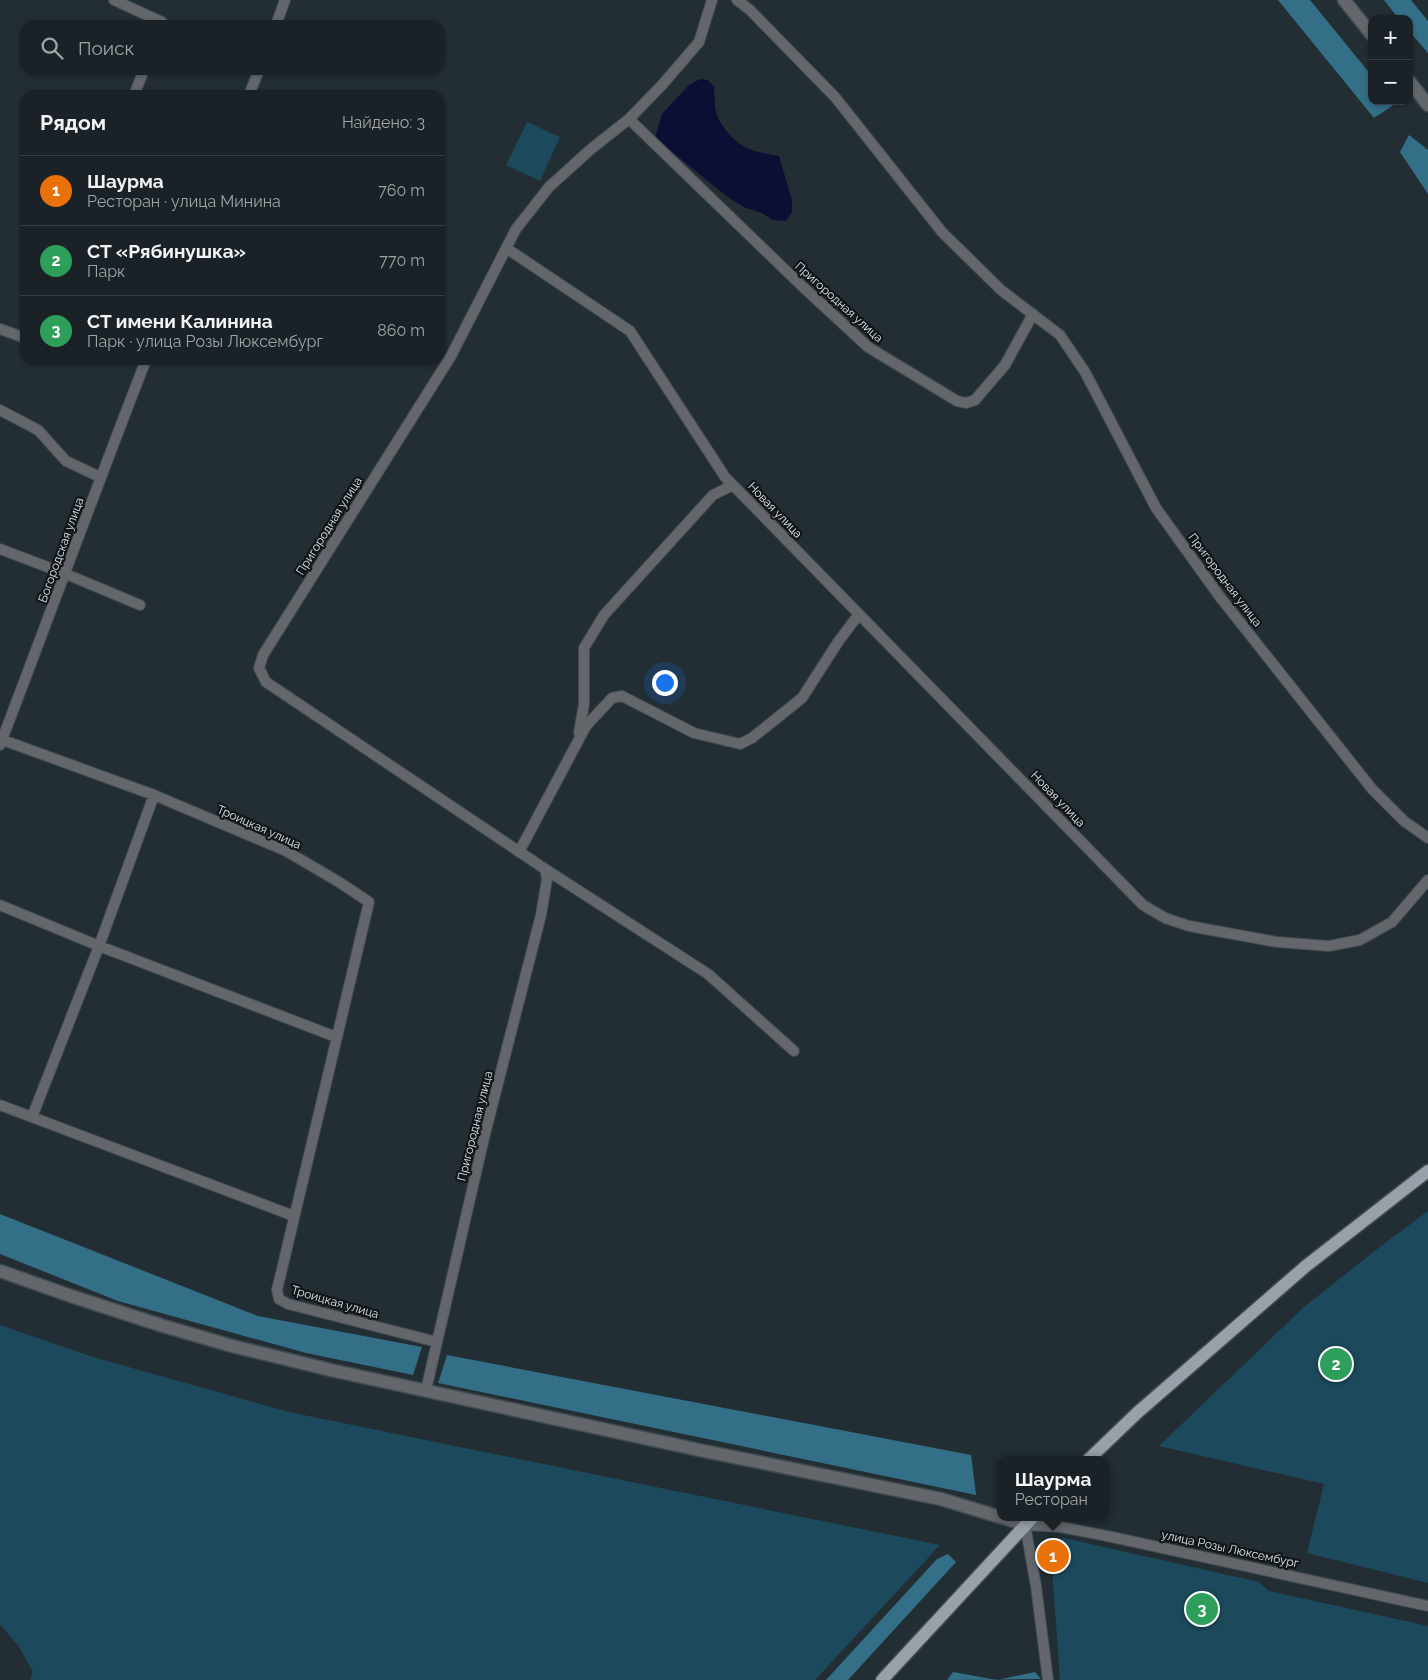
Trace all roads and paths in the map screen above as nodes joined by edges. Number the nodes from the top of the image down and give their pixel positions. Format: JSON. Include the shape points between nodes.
{"nodes":[{"id":1,"x":114,"y":0,"type":"edge"},
{"id":2,"x":285,"y":0,"type":"edge"},
{"id":3,"x":712,"y":0,"type":"edge"},
{"id":4,"x":736,"y":0,"type":"edge"},
{"id":5,"x":1344,"y":0,"type":"edge"},
{"id":6,"x":158,"y":20,"type":"edge"},
{"id":7,"x":278,"y":20,"type":"edge"},
{"id":8,"x":1368,"y":30,"type":"edge"},
{"id":9,"x":142,"y":75,"type":"edge"},
{"id":10,"x":256,"y":75,"type":"edge"},
{"id":11,"x":1413,"y":86,"type":"edge"},
{"id":12,"x":136,"y":90,"type":"edge"},
{"id":13,"x":251,"y":90,"type":"edge"},
{"id":14,"x":1428,"y":105,"type":"edge"},
{"id":15,"x":629,"y":119,"type":"junction"},
{"id":16,"x":506,"y":248,"type":"junction"},
{"id":17,"x":1034,"y":314,"type":"junction"},
{"id":18,"x":0,"y":329,"type":"edge"},
{"id":19,"x":20,"y":336,"type":"edge"},
{"id":20,"x":144,"y":365,"type":"edge"},
{"id":21,"x":0,"y":410,"type":"edge"},
{"id":22,"x":100,"y":477,"type":"junction"},
{"id":23,"x":733,"y":485,"type":"junction"},
{"id":24,"x":0,"y":549,"type":"edge"},
{"id":25,"x":66,"y":574,"type":"junction"},
{"id":26,"x":140,"y":606,"type":"dead end"},
{"id":27,"x":859,"y":614,"type":"junction"},
{"id":28,"x":579,"y":740,"type":"junction"},
{"id":29,"x":1,"y":742,"type":"edge"},
{"id":30,"x":154,"y":795,"type":"junction"},
{"id":31,"x":1428,"y":838,"type":"edge"},
{"id":32,"x":519,"y":852,"type":"junction"},
{"id":33,"x":545,"y":869,"type":"junction"},
{"id":34,"x":1428,"y":880,"type":"edge"},
{"id":35,"x":0,"y":906,"type":"edge"},
{"id":36,"x":99,"y":946,"type":"junction"},
{"id":37,"x":336,"y":1037,"type":"junction"},
{"id":38,"x":794,"y":1051,"type":"dead end"},
{"id":39,"x":0,"y":1105,"type":"edge"},
{"id":40,"x":32,"y":1117,"type":"junction"},
{"id":41,"x":1428,"y":1171,"type":"edge"},
{"id":42,"x":294,"y":1216,"type":"junction"},
{"id":43,"x":0,"y":1271,"type":"edge"},
{"id":44,"x":437,"y":1342,"type":"junction"},
{"id":45,"x":426,"y":1390,"type":"junction"},
{"id":46,"x":1092,"y":1456,"type":"edge"},
{"id":47,"x":997,"y":1516,"type":"edge"},
{"id":48,"x":1029,"y":1521,"type":"edge"},
{"id":49,"x":1428,"y":1606,"type":"edge"},
{"id":50,"x":882,"y":1680,"type":"edge"},
{"id":51,"x":1048,"y":1680,"type":"edge"}],
"edges":[{"from":1,"to":6,"type":"street"},
{"from":2,"to":7,"type":"street"},
{"from":3,"to":15,"type":"street","name":"Пригородная улица","via":[[699,42]]},
{"from":4,"to":17,"type":"street","name":"Пригородная улица","via":[[750,10],[835,98],[942,232],[1001,290]]},
{"from":5,"to":8,"type":"street"},
{"from":9,"to":12,"type":"street"},
{"from":10,"to":13,"type":"street"},
{"from":11,"to":14,"type":"street"},
{"from":15,"to":16,"type":"street","name":"Пригородная улица","via":[[590,149],[550,187],[516,229]]},
{"from":15,"to":17,"type":"street","name":"Пригородная улица","via":[[868,347],[957,400],[966,403],[975,400],[1005,365]]},
{"from":16,"to":23,"type":"street","name":"Новая улица","via":[[630,331]]},
{"from":16,"to":32,"type":"street","name":"Пригородная улица","via":[[451,356],[263,655],[259,668],[266,682]]},
{"from":17,"to":31,"type":"street","name":"Пригородная улица","via":[[1060,335],[1085,372],[1156,508],[1220,597],[1372,789],[1404,821]]},
{"from":18,"to":19,"type":"street"},
{"from":20,"to":22,"type":"street","name":"Богородская улица"},
{"from":21,"to":22,"type":"street","via":[[38,430],[66,462]]},
{"from":22,"to":25,"type":"street","name":"Богородская улица"},
{"from":23,"to":27,"type":"street","name":"Новая улица"},
{"from":23,"to":28,"type":"street","name":"Новая улица","via":[[713,495],[604,615],[584,648],[584,704]]},
{"from":24,"to":25,"type":"street"},
{"from":25,"to":26,"type":"street"},
{"from":25,"to":29,"type":"street","name":"Богородская улица"},
{"from":27,"to":28,"type":"street","via":[[802,698],[740,744],[694,733],[622,696],[612,698],[586,726]]},
{"from":27,"to":34,"type":"street","name":"Новая улица","via":[[1143,905],[1165,918],[1189,926],[1277,942],[1329,946],[1360,940],[1392,922]]},
{"from":28,"to":32,"type":"street"},
{"from":29,"to":30,"type":"street","name":"Троицкая улица"},
{"from":30,"to":36,"type":"street"},
{"from":30,"to":37,"type":"street","name":"Троицкая улица","via":[[286,851],[369,902]]},
{"from":32,"to":33,"type":"street","name":"Пригородная улица"},
{"from":33,"to":38,"type":"street","name":"Пригородная улица","via":[[708,974]]},
{"from":33,"to":44,"type":"street","name":"Пригородная улица","via":[[547,879],[541,915],[485,1134]]},
{"from":35,"to":36,"type":"street"},
{"from":36,"to":37,"type":"street"},
{"from":36,"to":40,"type":"street"},
{"from":37,"to":42,"type":"street","name":"Троицкая улица"},
{"from":39,"to":40,"type":"street"},
{"from":40,"to":42,"type":"street"},
{"from":41,"to":46,"type":"main road","via":[[1306,1266]]},
{"from":42,"to":44,"type":"street","name":"Троицкая улица","via":[[277,1290],[279,1298],[288,1304]]},
{"from":43,"to":45,"type":"street","via":[[232,1346]]},
{"from":44,"to":45,"type":"street","name":"Пригородная улица"},
{"from":45,"to":47,"type":"street","via":[[941,1499]]},
{"from":48,"to":49,"type":"street","name":"улица Розы Люксембург"},
{"from":48,"to":50,"type":"main road"},
{"from":48,"to":51,"type":"street"}]}
